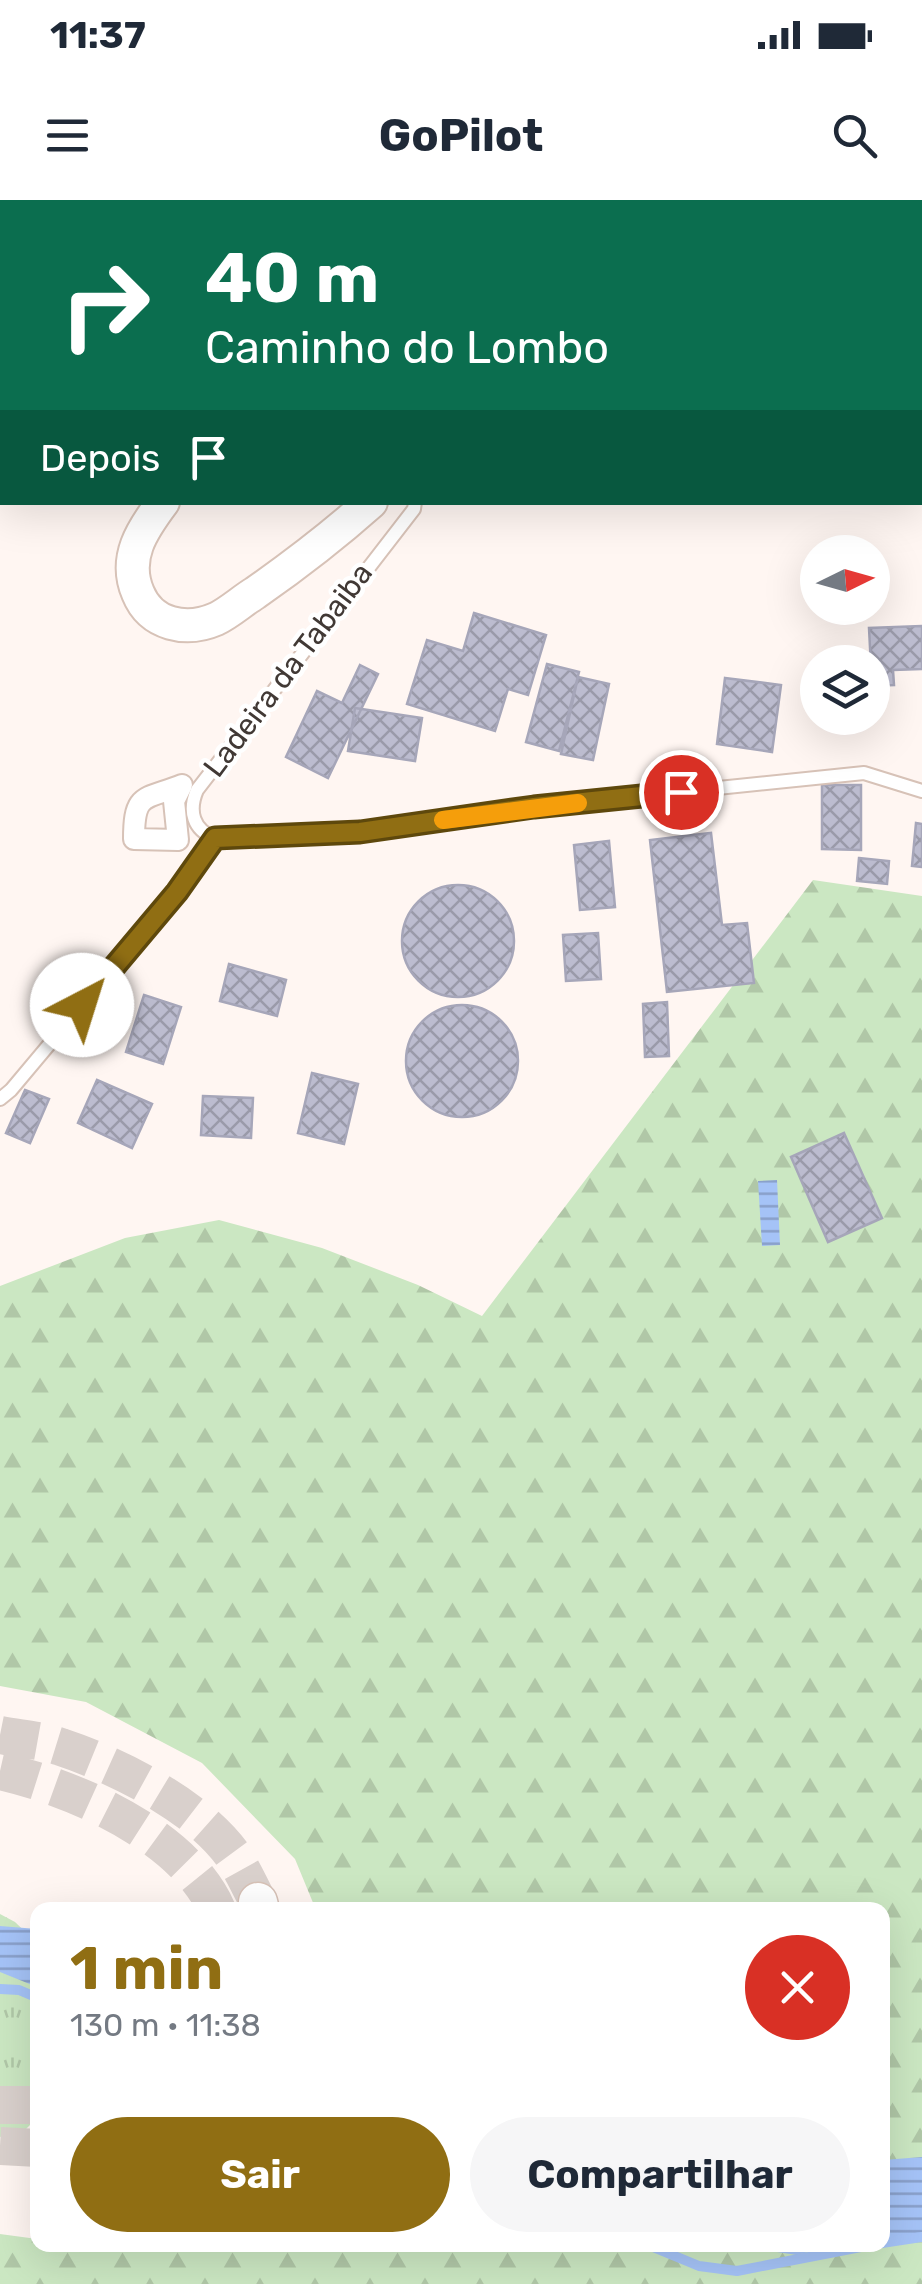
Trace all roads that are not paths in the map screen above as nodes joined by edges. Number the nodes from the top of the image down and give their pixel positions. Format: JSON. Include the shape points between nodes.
{"nodes":[{"id":1,"x":162,"y":505,"type":"edge"},
{"id":2,"x":415,"y":505,"type":"edge"},
{"id":3,"x":355,"y":510,"type":"edge"},
{"id":4,"x":922,"y":791,"type":"edge"},
{"id":5,"x":215,"y":838,"type":"junction"},
{"id":6,"x":0,"y":1099,"type":"edge"}],
"edges":[{"from":1,"to":3,"type":"street","via":[[132,553],[133,581],[142,604],[182,627],[216,619],[282,574]]},
{"from":2,"to":5,"type":"lane","name":"Ladeira da Tabaiba","via":[[197,790],[193,818]]},
{"from":4,"to":5,"type":"lane","via":[[864,774],[360,832]]},
{"from":5,"to":6,"type":"lane","via":[[177,892]]}]}
